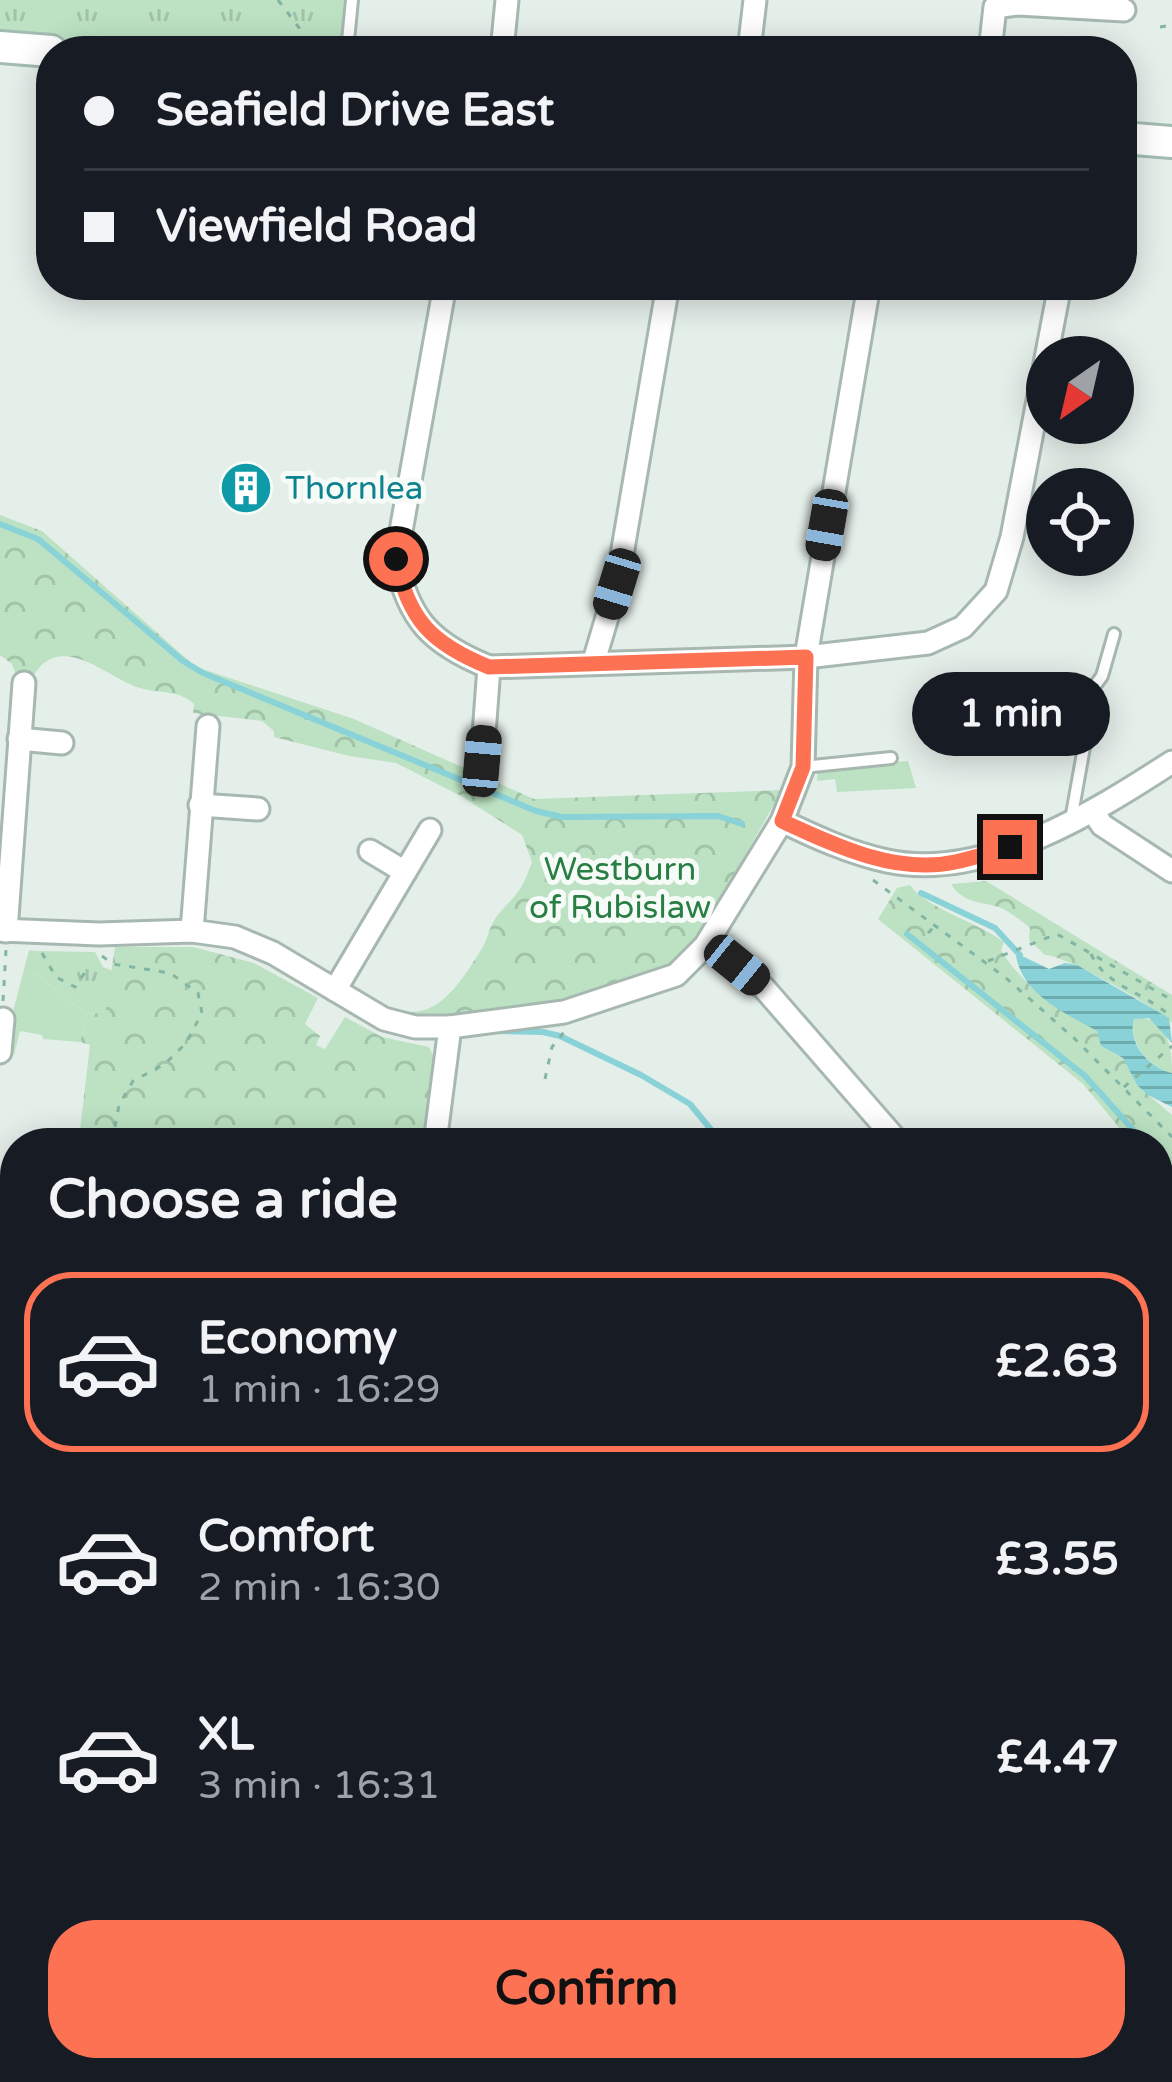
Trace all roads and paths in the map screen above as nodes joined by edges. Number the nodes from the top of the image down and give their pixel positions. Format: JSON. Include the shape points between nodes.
{"nodes":[{"id":1,"x":278,"y":0,"type":"edge"},
{"id":2,"x":352,"y":0,"type":"edge"},
{"id":3,"x":507,"y":0,"type":"edge"},
{"id":4,"x":755,"y":0,"type":"edge"},
{"id":5,"x":1116,"y":0,"type":"edge"},
{"id":6,"x":1021,"y":2,"type":"edge"},
{"id":7,"x":1172,"y":25,"type":"edge"},
{"id":8,"x":1160,"y":27,"type":"dead end"},
{"id":9,"x":300,"y":28,"type":"dead end"},
{"id":10,"x":348,"y":36,"type":"edge"},
{"id":11,"x":503,"y":36,"type":"edge"},
{"id":12,"x":750,"y":36,"type":"edge"},
{"id":13,"x":992,"y":36,"type":"edge"},
{"id":14,"x":0,"y":47,"type":"edge"},
{"id":15,"x":36,"y":50,"type":"edge"},
{"id":16,"x":1137,"y":139,"type":"edge"},
{"id":17,"x":1172,"y":142,"type":"edge"},
{"id":18,"x":442,"y":300,"type":"edge"},
{"id":19,"x":665,"y":300,"type":"edge"},
{"id":20,"x":866,"y":300,"type":"edge"},
{"id":21,"x":1057,"y":300,"type":"edge"},
{"id":22,"x":1114,"y":634,"type":"dead end"},
{"id":23,"x":806,"y":657,"type":"junction"},
{"id":24,"x":594,"y":662,"type":"junction"},
{"id":25,"x":489,"y":667,"type":"junction"},
{"id":26,"x":24,"y":683,"type":"dead end"},
{"id":27,"x":208,"y":725,"type":"dead end"},
{"id":28,"x":20,"y":739,"type":"junction"},
{"id":29,"x":62,"y":743,"type":"dead end"},
{"id":30,"x":891,"y":758,"type":"dead end"},
{"id":31,"x":482,"y":761,"type":"dead end"},
{"id":32,"x":1172,"y":762,"type":"edge"},
{"id":33,"x":803,"y":767,"type":"junction"},
{"id":34,"x":200,"y":805,"type":"junction"},
{"id":35,"x":258,"y":809,"type":"dead end"},
{"id":36,"x":1094,"y":813,"type":"junction"},
{"id":37,"x":782,"y":821,"type":"junction"},
{"id":38,"x":1071,"y":824,"type":"junction"},
{"id":39,"x":430,"y":830,"type":"dead end"},
{"id":40,"x":831,"y":844,"type":"junction"},
{"id":41,"x":370,"y":851,"type":"dead end"},
{"id":42,"x":1172,"y":871,"type":"edge"},
{"id":43,"x":405,"y":872,"type":"junction"},
{"id":44,"x":919,"y":915,"type":"junction"},
{"id":45,"x":913,"y":924,"type":"dead end"},
{"id":46,"x":935,"y":926,"type":"junction"},
{"id":47,"x":3,"y":930,"type":"edge"},
{"id":48,"x":192,"y":931,"type":"junction"},
{"id":49,"x":45,"y":933,"type":"junction"},
{"id":50,"x":928,"y":933,"type":"dead end"},
{"id":51,"x":98,"y":934,"type":"junction"},
{"id":52,"x":704,"y":946,"type":"junction"},
{"id":53,"x":1090,"y":951,"type":"junction"},
{"id":54,"x":986,"y":962,"type":"junction"},
{"id":55,"x":86,"y":971,"type":"dead end"},
{"id":56,"x":1142,"y":984,"type":"junction"},
{"id":57,"x":335,"y":990,"type":"junction"},
{"id":58,"x":1149,"y":1000,"type":"junction"},
{"id":59,"x":1172,"y":1000,"type":"edge"},
{"id":60,"x":1172,"y":1018,"type":"edge"},
{"id":61,"x":3,"y":1019,"type":"edge"},
{"id":62,"x":450,"y":1027,"type":"junction"},
{"id":63,"x":565,"y":1031,"type":"dead end"},
{"id":64,"x":1172,"y":1046,"type":"edge"},
{"id":65,"x":0,"y":1052,"type":"edge"},
{"id":66,"x":545,"y":1079,"type":"dead end"},
{"id":67,"x":1123,"y":1088,"type":"junction"},
{"id":68,"x":115,"y":1128,"type":"edge"},
{"id":69,"x":437,"y":1128,"type":"edge"},
{"id":70,"x":886,"y":1128,"type":"edge"},
{"id":71,"x":1163,"y":1128,"type":"edge"}],
"edges":[{"from":1,"to":9,"type":"path"},
{"from":2,"to":10,"type":"lane"},
{"from":3,"to":11,"type":"street"},
{"from":4,"to":12,"type":"street"},
{"from":5,"to":6,"type":"street","via":[[1124,10]]},
{"from":6,"to":13,"type":"street","via":[[995,7]]},
{"from":7,"to":8,"type":"path"},
{"from":14,"to":15,"type":"street"},
{"from":16,"to":17,"type":"street"},
{"from":18,"to":25,"type":"street","via":[[396,559],[416,620],[453,652]]},
{"from":19,"to":24,"type":"street","via":[[617,584]]},
{"from":20,"to":23,"type":"street"},
{"from":21,"to":23,"type":"street","via":[[996,590],[963,627],[928,643]]},
{"from":22,"to":38,"type":"lane","via":[[1102,676],[1083,702],[1086,736]]},
{"from":23,"to":24,"type":"street"},
{"from":23,"to":33,"type":"street"},
{"from":24,"to":25,"type":"street"},
{"from":25,"to":31,"type":"street"},
{"from":26,"to":28,"type":"street"},
{"from":27,"to":34,"type":"street"},
{"from":28,"to":29,"type":"street"},
{"from":28,"to":47,"type":"street"},
{"from":30,"to":33,"type":"lane"},
{"from":32,"to":36,"type":"street"},
{"from":33,"to":37,"type":"street"},
{"from":34,"to":35,"type":"street"},
{"from":34,"to":48,"type":"street"},
{"from":36,"to":38,"type":"street"},
{"from":36,"to":42,"type":"street"},
{"from":37,"to":40,"type":"street"},
{"from":37,"to":52,"type":"street"},
{"from":38,"to":40,"type":"street","via":[[951,863],[889,862]]},
{"from":39,"to":43,"type":"street"},
{"from":40,"to":44,"type":"path"},
{"from":41,"to":43,"type":"street"},
{"from":43,"to":57,"type":"street"},
{"from":44,"to":45,"type":"path"},
{"from":44,"to":46,"type":"path"},
{"from":46,"to":50,"type":"path"},
{"from":46,"to":54,"type":"path"},
{"from":47,"to":49,"type":"street"},
{"from":47,"to":61,"type":"path"},
{"from":48,"to":51,"type":"street"},
{"from":48,"to":57,"type":"street","via":[[235,937]]},
{"from":49,"to":51,"type":"street"},
{"from":49,"to":55,"type":"path","via":[[43,958],[56,977],[75,987]]},
{"from":51,"to":68,"type":"path","via":[[103,957],[170,973],[198,994],[202,1012],[165,1064],[133,1081]]},
{"from":52,"to":62,"type":"street","via":[[676,975],[564,1012]]},
{"from":52,"to":70,"type":"street","via":[[764,988]]},
{"from":53,"to":54,"type":"path","via":[[1057,934]]},
{"from":53,"to":56,"type":"path"},
{"from":53,"to":58,"type":"path","via":[[1108,977]]},
{"from":54,"to":67,"type":"path"},
{"from":56,"to":58,"type":"path"},
{"from":56,"to":59,"type":"path"},
{"from":57,"to":62,"type":"street","via":[[384,1019]]},
{"from":58,"to":60,"type":"path"},
{"from":61,"to":65,"type":"street"},
{"from":62,"to":69,"type":"street"},
{"from":63,"to":66,"type":"path"},
{"from":64,"to":67,"type":"path"},
{"from":67,"to":71,"type":"path"}]}
